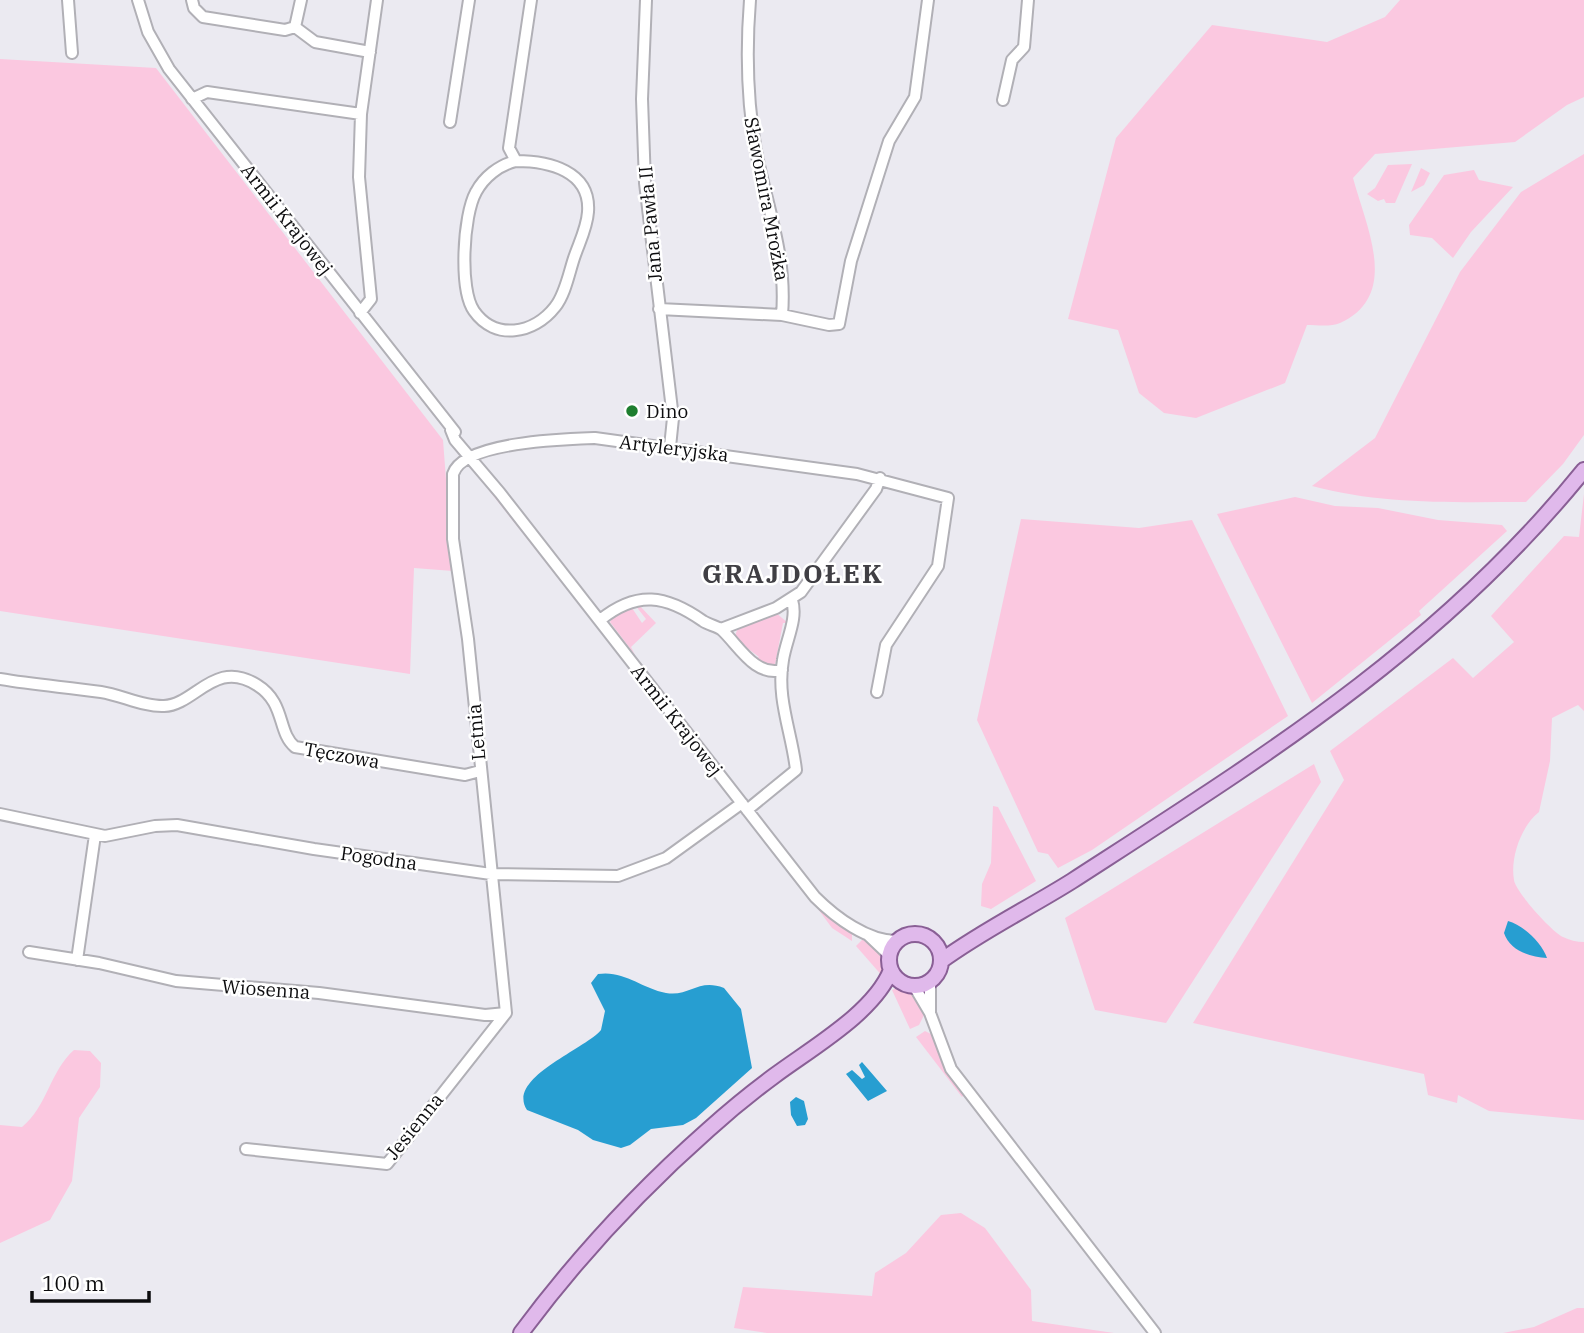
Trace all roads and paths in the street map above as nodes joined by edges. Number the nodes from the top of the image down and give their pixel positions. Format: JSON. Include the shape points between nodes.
{"nodes":[{"id":1,"x":68,"y":0,"type":"edge"},
{"id":2,"x":138,"y":0,"type":"edge"},
{"id":3,"x":191,"y":0,"type":"edge"},
{"id":4,"x":301,"y":0,"type":"edge"},
{"id":5,"x":377,"y":0,"type":"edge"},
{"id":6,"x":469,"y":0,"type":"edge"},
{"id":7,"x":531,"y":0,"type":"edge"},
{"id":8,"x":646,"y":0,"type":"edge"},
{"id":9,"x":750,"y":0,"type":"edge"},
{"id":10,"x":928,"y":0,"type":"edge"},
{"id":11,"x":1028,"y":0,"type":"edge"},
{"id":12,"x":295,"y":27,"type":"junction"},
{"id":13,"x":370,"y":52,"type":"junction"},
{"id":14,"x":72,"y":53,"type":"dead end"},
{"id":15,"x":192,"y":99,"type":"junction"},
{"id":16,"x":1003,"y":100,"type":"dead end"},
{"id":17,"x":361,"y":114,"type":"junction"},
{"id":18,"x":450,"y":122,"type":"dead end"},
{"id":19,"x":516,"y":161,"type":"junction"},
{"id":20,"x":659,"y":309,"type":"junction"},
{"id":21,"x":360,"y":313,"type":"junction"},
{"id":22,"x":782,"y":315,"type":"junction"},
{"id":23,"x":670,"y":447,"type":"junction"},
{"id":24,"x":472,"y":456,"type":"junction"},
{"id":25,"x":1584,"y":470,"type":"edge"},
{"id":26,"x":880,"y":478,"type":"junction"},
{"id":27,"x":792,"y":600,"type":"junction"},
{"id":28,"x":600,"y":620,"type":"junction"},
{"id":29,"x":722,"y":629,"type":"junction"},
{"id":30,"x":782,"y":670,"type":"junction"},
{"id":31,"x":0,"y":679,"type":"edge"},
{"id":32,"x":877,"y":692,"type":"dead end"},
{"id":33,"x":480,"y":771,"type":"junction"},
{"id":34,"x":745,"y":806,"type":"junction"},
{"id":35,"x":0,"y":814,"type":"edge"},
{"id":36,"x":95,"y":835,"type":"junction"},
{"id":37,"x":491,"y":874,"type":"junction"},
{"id":38,"x":866,"y":933,"type":"junction"},
{"id":39,"x":898,"y":941,"type":"junction"},
{"id":40,"x":971,"y":942,"type":"junction"},
{"id":41,"x":936,"y":945,"type":"junction"},
{"id":42,"x":29,"y":952,"type":"dead end"},
{"id":43,"x":76,"y":960,"type":"junction"},
{"id":44,"x":941,"y":961,"type":"junction"},
{"id":45,"x":890,"y":963,"type":"junction"},
{"id":46,"x":930,"y":982,"type":"junction"},
{"id":47,"x":908,"y":985,"type":"junction"},
{"id":48,"x":875,"y":996,"type":"junction"},
{"id":49,"x":506,"y":1013,"type":"junction"},
{"id":50,"x":930,"y":1013,"type":"junction"},
{"id":51,"x":246,"y":1149,"type":"dead end"},
{"id":52,"x":521,"y":1333,"type":"edge"},
{"id":53,"x":1155,"y":1333,"type":"edge"}],
"edges":[{"from":1,"to":14,"type":"street"},
{"from":2,"to":15,"type":"street","name":"Armii Krajowej","via":[[159,54]]},
{"from":3,"to":12,"type":"street","via":[[197,13],[209,19],[285,30]]},
{"from":4,"to":12,"type":"street"},
{"from":5,"to":13,"type":"street"},
{"from":6,"to":18,"type":"street"},
{"from":7,"to":19,"type":"street","via":[[509,148]]},
{"from":8,"to":20,"type":"street","name":"Jana Pawła II","via":[[643,144]]},
{"from":9,"to":22,"type":"street","name":"Sławomira Mrożka","via":[[750,106],[783,267]]},
{"from":10,"to":22,"type":"street","via":[[915,97],[888,141],[851,261],[839,324]]},
{"from":11,"to":16,"type":"street","via":[[1024,47],[1012,60]]},
{"from":12,"to":13,"type":"street","via":[[315,42]]},
{"from":13,"to":17,"type":"street"},
{"from":15,"to":17,"type":"street","via":[[207,92]]},
{"from":15,"to":21,"type":"street","name":"Armii Krajowej"},
{"from":17,"to":21,"type":"street","via":[[359,177],[371,299]]},
{"from":19,"to":19,"type":"street","via":[[493,172],[476,191],[464,279],[468,302],[482,320],[508,331],[538,323],[557,305],[588,213],[584,190],[572,174],[550,165]]},
{"from":20,"to":22,"type":"street"},
{"from":20,"to":23,"type":"street","name":"Jana Pawła II","via":[[673,418]]},
{"from":21,"to":24,"type":"street","name":"Armii Krajowej"},
{"from":23,"to":24,"type":"street","name":"Artyleryjska","via":[[559,440]]},
{"from":23,"to":26,"type":"street","name":"Artyleryjska"},
{"from":24,"to":28,"type":"street","name":"Armii Krajowej"},
{"from":24,"to":33,"type":"street","name":"Letnia","via":[[453,474],[453,539]]},
{"from":25,"to":40,"type":"main road","via":[[1484,579],[1426,634],[1340,703]]},
{"from":26,"to":27,"type":"street","via":[[814,577]]},
{"from":26,"to":32,"type":"street","name":"Artyleryjska","via":[[948,498],[938,566],[886,645]]},
{"from":27,"to":29,"type":"street"},
{"from":27,"to":30,"type":"street","via":[[794,615]]},
{"from":28,"to":29,"type":"street","via":[[639,600],[657,599]]},
{"from":28,"to":34,"type":"street","name":"Armii Krajowej"},
{"from":29,"to":30,"type":"street","via":[[757,665],[774,672]]},
{"from":30,"to":34,"type":"street","via":[[785,720],[796,770]]},
{"from":31,"to":33,"type":"street","name":"Tęczowa","via":[[101,692],[164,706],[224,678],[247,680],[280,709],[289,742],[295,747],[465,775]]},
{"from":33,"to":37,"type":"street","name":"Letnia"},
{"from":34,"to":37,"type":"street","name":"Pogodna","via":[[666,858],[618,876]]},
{"from":34,"to":38,"type":"street","name":"Armii Krajowej","via":[[823,905]]},
{"from":35,"to":36,"type":"street","name":"Pogodna"},
{"from":36,"to":37,"type":"street","name":"Pogodna","via":[[177,825]]},
{"from":36,"to":43,"type":"street"},
{"from":37,"to":49,"type":"street","name":"Letnia"},
{"from":38,"to":39,"type":"street","name":"Armii Krajowej"},
{"from":38,"to":45,"type":"street","name":"Armii Krajowej"},
{"from":39,"to":41,"type":"main road","via":[[918,934]]},
{"from":39,"to":45,"type":"main road"},
{"from":40,"to":41,"type":"main road"},
{"from":40,"to":44,"type":"main road"},
{"from":41,"to":44,"type":"main road"},
{"from":42,"to":43,"type":"street","name":"Wiosenna"},
{"from":43,"to":49,"type":"street","name":"Wiosenna","via":[[176,981],[319,993],[485,1015]]},
{"from":44,"to":46,"type":"main road"},
{"from":45,"to":47,"type":"main road"},
{"from":45,"to":48,"type":"main road"},
{"from":46,"to":47,"type":"main road"},
{"from":46,"to":50,"type":"street"},
{"from":47,"to":48,"type":"main road"},
{"from":47,"to":50,"type":"street"},
{"from":48,"to":52,"type":"main road","via":[[747,1097],[654,1181],[594,1242]]},
{"from":49,"to":51,"type":"street","name":"Jesienna","via":[[387,1164]]},
{"from":50,"to":53,"type":"street","via":[[951,1069]]}]}
